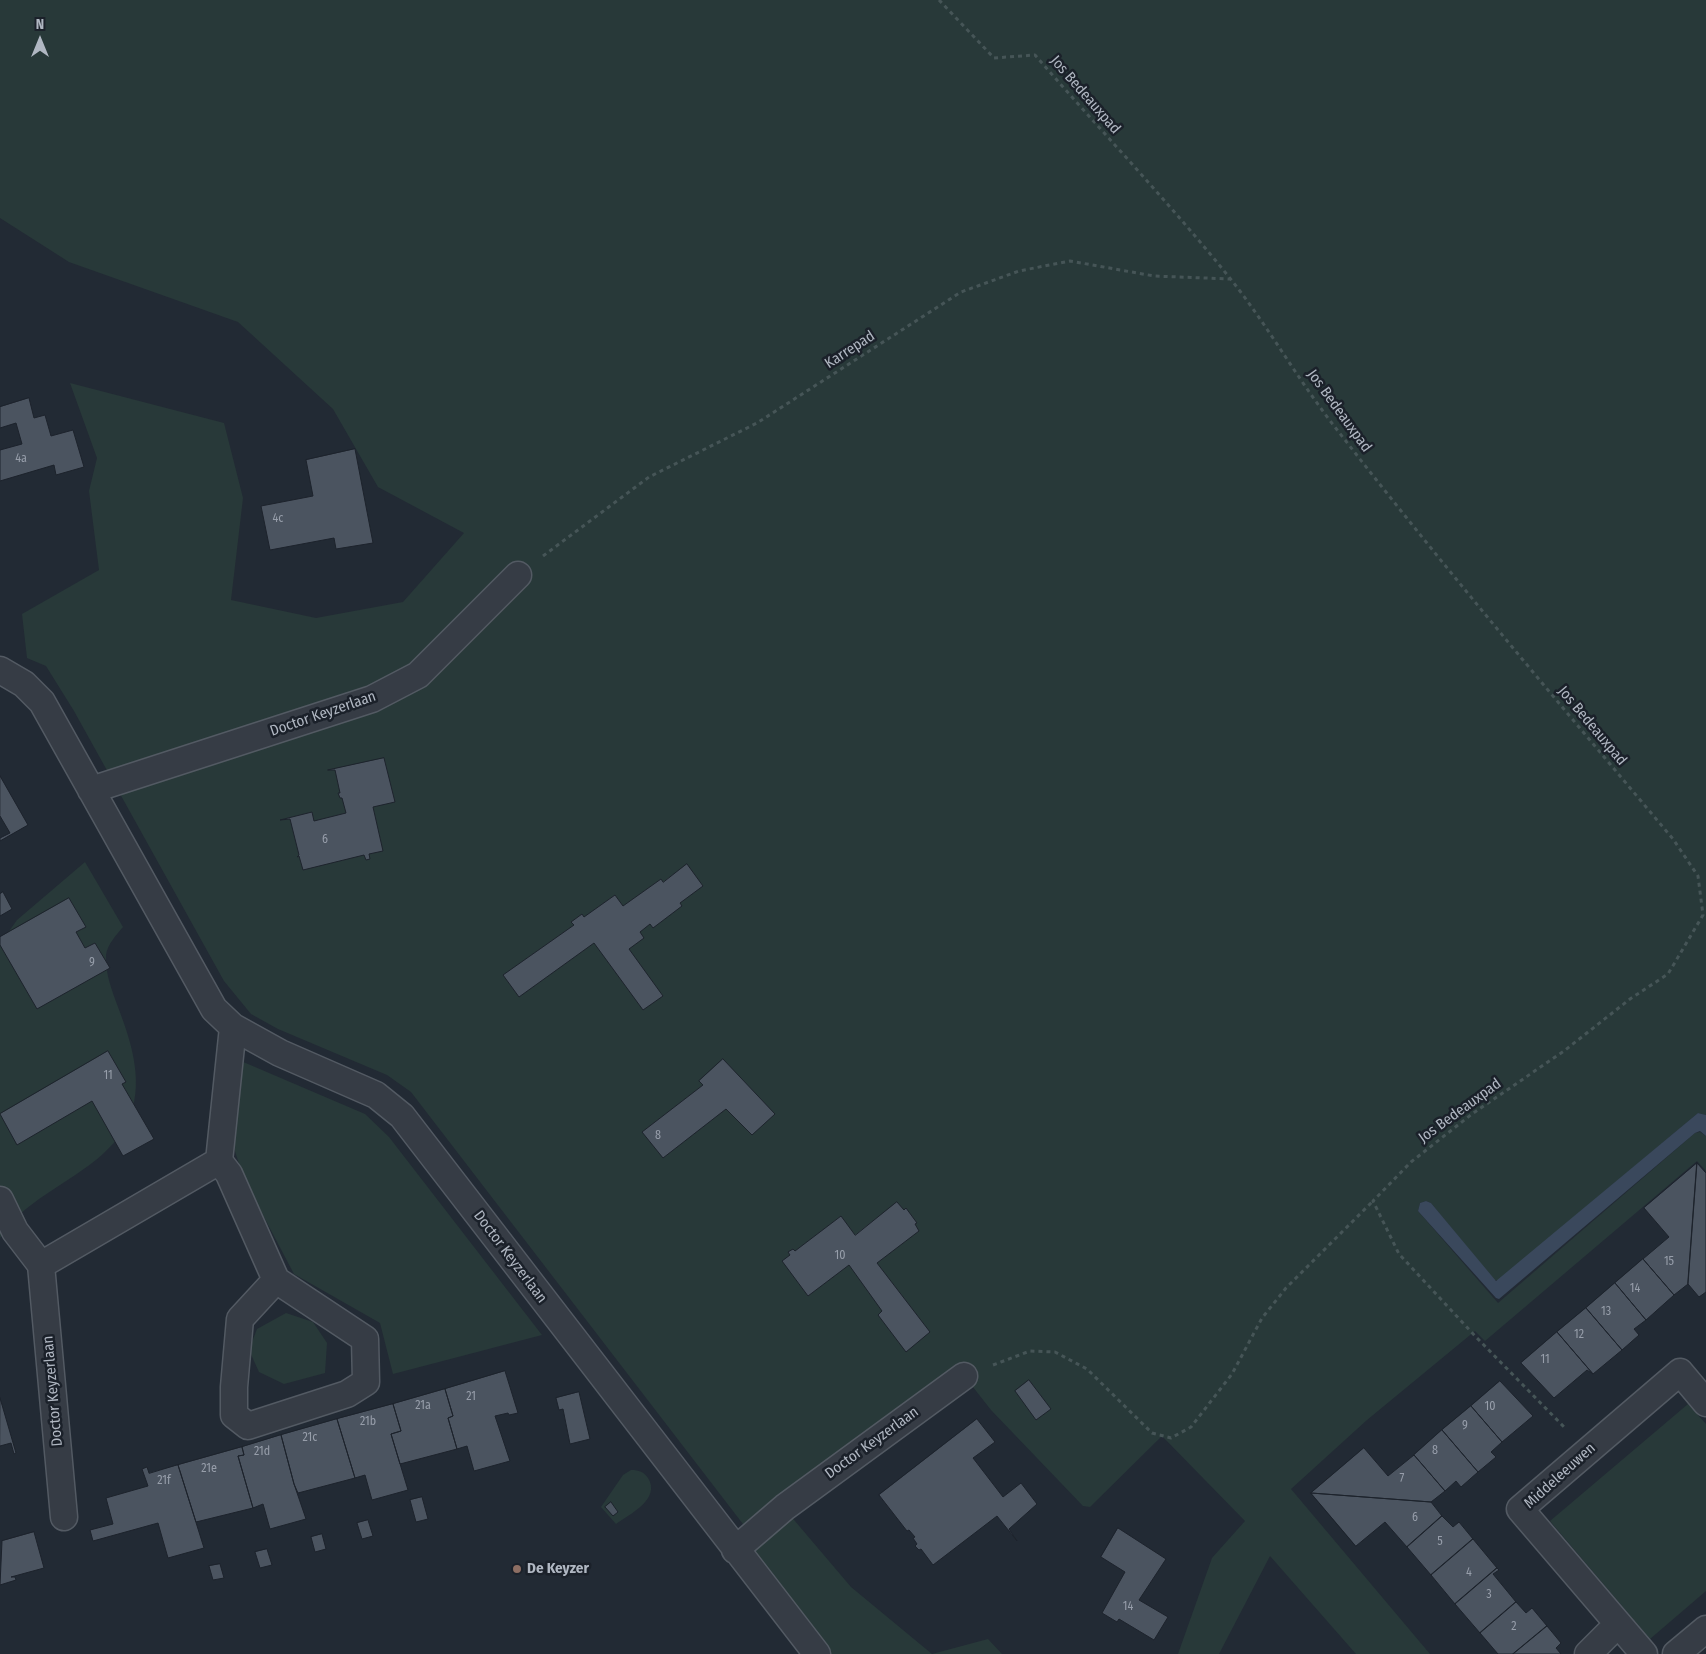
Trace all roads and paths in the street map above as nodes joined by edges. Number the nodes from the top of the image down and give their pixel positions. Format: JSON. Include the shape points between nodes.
{"nodes":[{"id":1,"x":939,"y":0,"type":"edge"},
{"id":2,"x":1231,"y":280,"type":"junction"},
{"id":3,"x":518,"y":574,"type":"joint"},
{"id":4,"x":0,"y":670,"type":"edge"},
{"id":5,"x":91,"y":790,"type":"junction"},
{"id":6,"x":233,"y":1027,"type":"junction"},
{"id":7,"x":219,"y":1161,"type":"junction"},
{"id":8,"x":0,"y":1200,"type":"edge"},
{"id":9,"x":1373,"y":1202,"type":"junction"},
{"id":10,"x":41,"y":1265,"type":"junction"},
{"id":11,"x":276,"y":1280,"type":"junction"},
{"id":12,"x":964,"y":1376,"type":"joint"},
{"id":13,"x":1706,"y":1403,"type":"edge"},
{"id":14,"x":1587,"y":1451,"type":"junction"},
{"id":15,"x":64,"y":1517,"type":"dead end"},
{"id":16,"x":736,"y":1550,"type":"junction"},
{"id":17,"x":1618,"y":1624,"type":"junction"},
{"id":18,"x":1706,"y":1629,"type":"edge"},
{"id":19,"x":817,"y":1654,"type":"edge"},
{"id":20,"x":1588,"y":1654,"type":"edge"},
{"id":21,"x":1644,"y":1654,"type":"edge"},
{"id":22,"x":1676,"y":1654,"type":"edge"}],
"edges":[{"from":1,"to":2,"type":"path","name":"Jos Bedeauxpad","via":[[994,58],[1035,54]]},
{"from":2,"to":3,"type":"path","name":"Karrepad","via":[[1154,276],[1070,261],[1019,271],[961,292],[757,423],[649,477]]},
{"from":2,"to":9,"type":"path","name":"Jos Bedeauxpad","via":[[1329,420],[1461,587],[1672,839],[1698,876],[1703,916],[1668,974],[1457,1126],[1411,1162]]},
{"from":3,"to":5,"type":"street","name":"Doctor Keyzerlaan","via":[[418,675],[372,699]]},
{"from":4,"to":5,"type":"street","name":"Doctor Keyzerlaan","via":[[24,684],[42,702]]},
{"from":5,"to":6,"type":"street","name":"Doctor Keyzerlaan","via":[[214,1010]]},
{"from":6,"to":7,"type":"street"},
{"from":6,"to":16,"type":"street","name":"Doctor Keyzerlaan","via":[[280,1053],[376,1095],[402,1116]]},
{"from":7,"to":10,"type":"street"},
{"from":7,"to":11,"type":"street","via":[[229,1174]]},
{"from":8,"to":10,"type":"street","via":[[15,1231]]},
{"from":9,"to":12,"type":"path","name":"Jos Bedeauxpad","via":[[1286,1288],[1262,1318],[1232,1374],[1191,1427],[1171,1438],[1152,1433],[1087,1369],[1055,1352],[1030,1351]]},
{"from":9,"to":14,"type":"path","via":[[1399,1254]]},
{"from":10,"to":15,"type":"street","name":"Doctor Keyzerlaan"},
{"from":11,"to":11,"type":"street","via":[[365,1339],[366,1382],[347,1394],[248,1426],[234,1415],[240,1319]]},
{"from":12,"to":16,"type":"street","name":"Doctor Keyzerlaan","via":[[785,1507]]},
{"from":13,"to":14,"type":"street","name":"Middeleeuwen","via":[[1680,1372]]},
{"from":14,"to":17,"type":"street","name":"Middeleeuwen","via":[[1520,1509]]},
{"from":16,"to":19,"type":"street","name":"Doctor Keyzerlaan"},
{"from":17,"to":20,"type":"street"},
{"from":17,"to":21,"type":"street","name":"Middeleeuwen"},
{"from":18,"to":22,"type":"street"}]}
